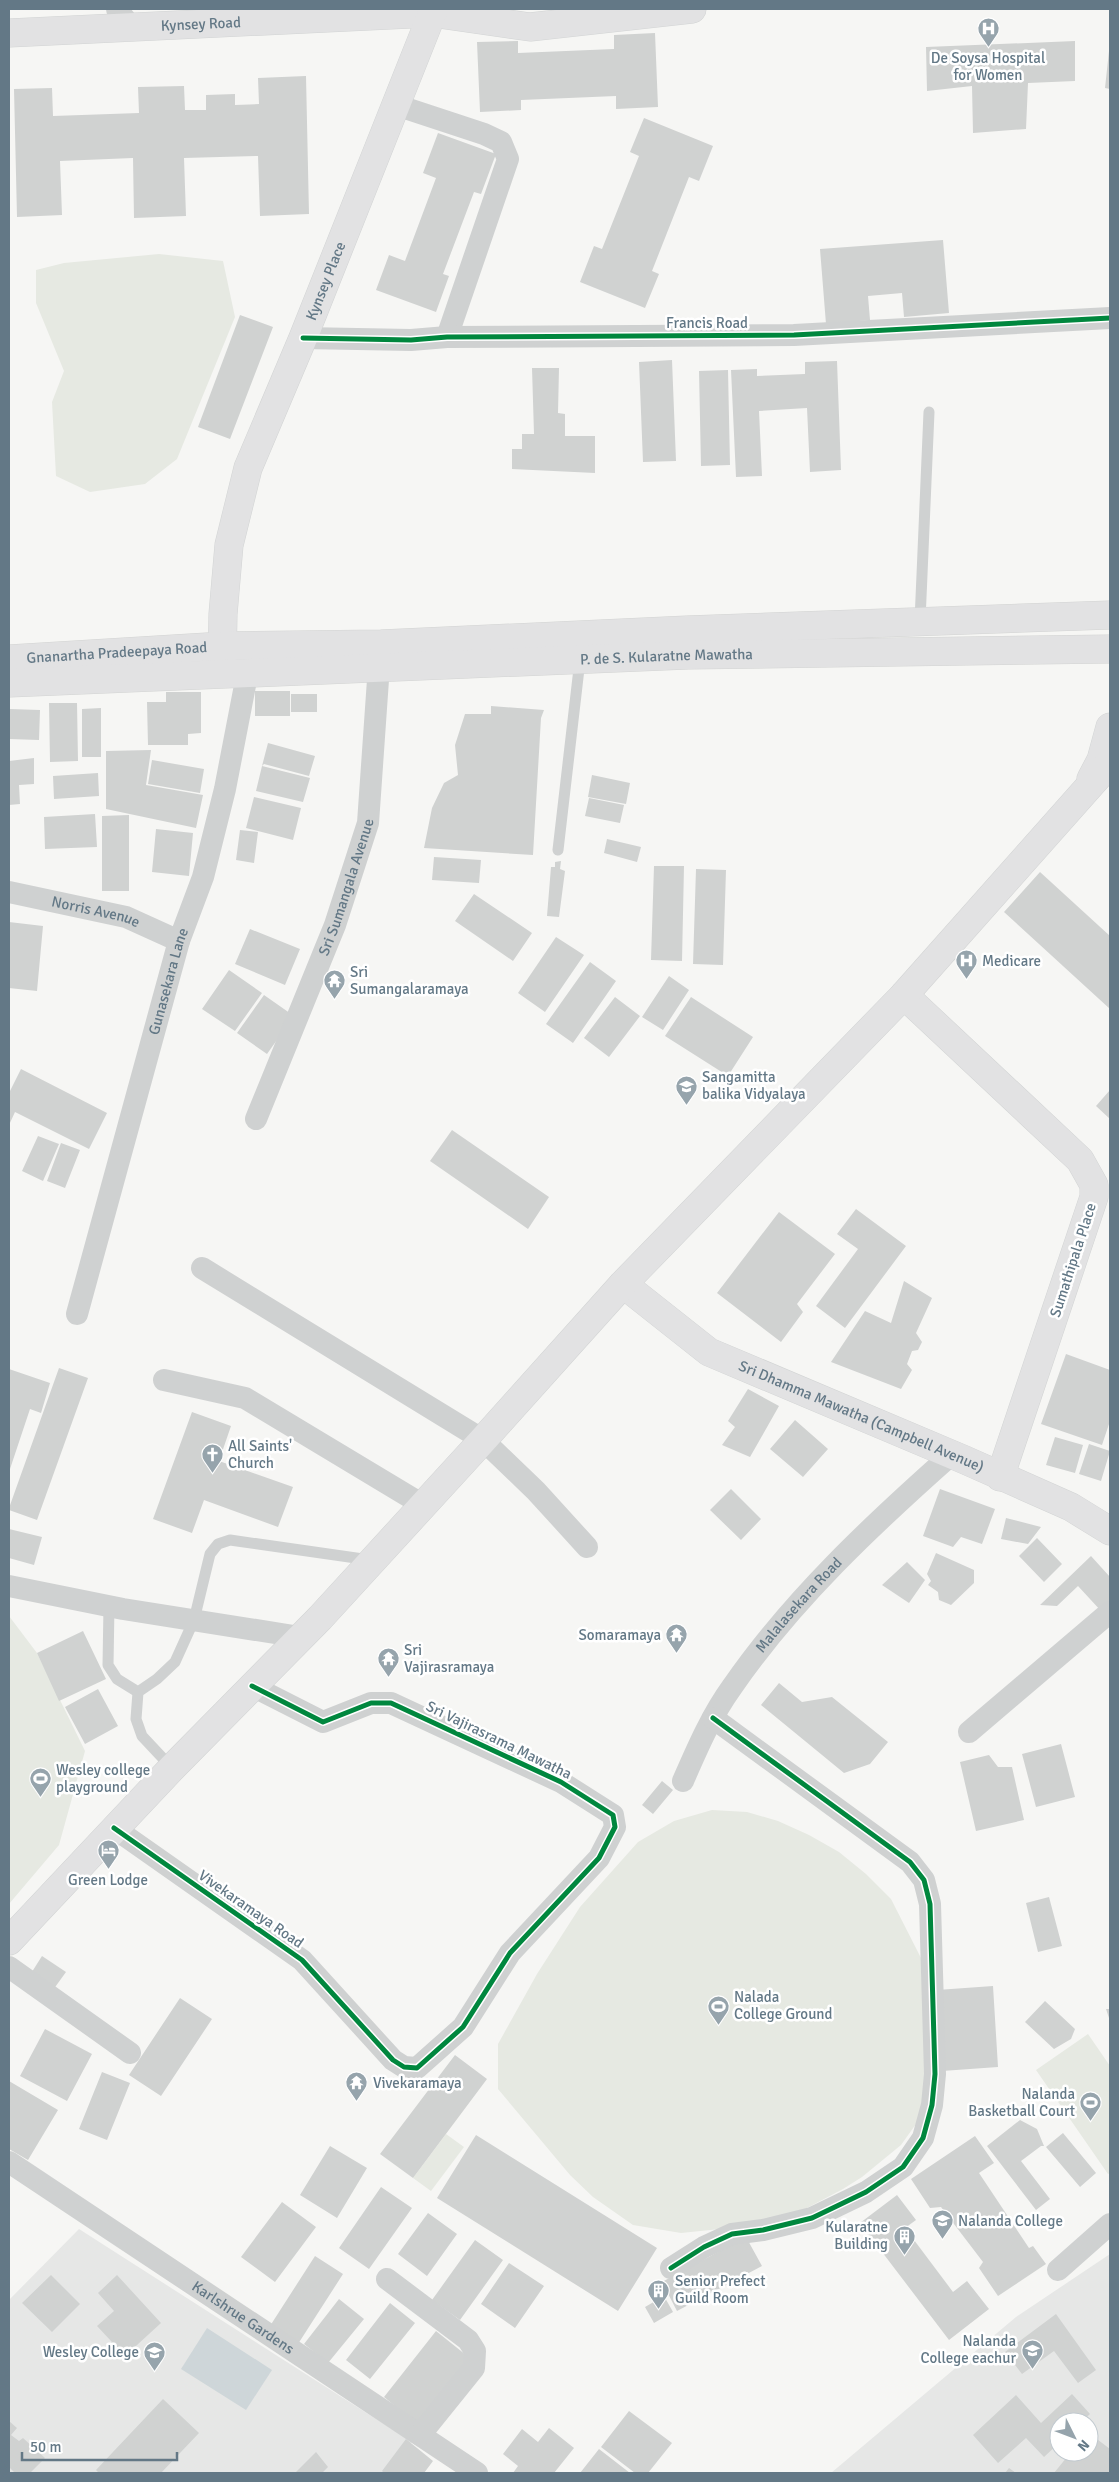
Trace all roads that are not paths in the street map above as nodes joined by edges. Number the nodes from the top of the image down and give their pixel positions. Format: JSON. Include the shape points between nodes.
{"nodes":[{"id":1,"x":692,"y":9,"type":"edge"},
{"id":2,"x":433,"y":11,"type":"edge"},
{"id":3,"x":125,"y":18,"type":"edge"},
{"id":4,"x":9,"y":34,"type":"edge"},
{"id":5,"x":396,"y":105,"type":"junction"},
{"id":6,"x":1110,"y":318,"type":"edge"},
{"id":7,"x":446,"y":337,"type":"junction"},
{"id":8,"x":303,"y":338,"type":"junction"},
{"id":9,"x":929,"y":412,"type":"dead end"},
{"id":10,"x":1110,"y":614,"type":"edge"},
{"id":11,"x":920,"y":621,"type":"junction"},
{"id":12,"x":235,"y":646,"type":"junction"},
{"id":13,"x":1110,"y":649,"type":"edge"},
{"id":14,"x":379,"y":656,"type":"junction"},
{"id":15,"x":9,"y":658,"type":"edge"},
{"id":16,"x":580,"y":660,"type":"junction"},
{"id":17,"x":234,"y":675,"type":"junction"},
{"id":18,"x":9,"y":683,"type":"edge"},
{"id":19,"x":1110,"y":727,"type":"edge"},
{"id":20,"x":1110,"y":763,"type":"edge"},
{"id":21,"x":1088,"y":785,"type":"junction"},
{"id":22,"x":558,"y":850,"type":"dead end"},
{"id":23,"x":9,"y":892,"type":"edge"},
{"id":24,"x":179,"y":941,"type":"junction"},
{"id":25,"x":904,"y":995,"type":"junction"},
{"id":26,"x":256,"y":1119,"type":"dead end"},
{"id":27,"x":202,"y":1268,"type":"dead end"},
{"id":28,"x":623,"y":1284,"type":"junction"},
{"id":29,"x":77,"y":1314,"type":"dead end"},
{"id":30,"x":164,"y":1380,"type":"dead end"},
{"id":31,"x":483,"y":1440,"type":"junction"},
{"id":32,"x":951,"y":1455,"type":"junction"},
{"id":33,"x":1000,"y":1477,"type":"junction"},
{"id":34,"x":423,"y":1505,"type":"junction"},
{"id":35,"x":1110,"y":1531,"type":"edge"},
{"id":36,"x":587,"y":1547,"type":"dead end"},
{"id":37,"x":372,"y":1560,"type":"junction"},
{"id":38,"x":9,"y":1586,"type":"edge"},
{"id":39,"x":109,"y":1606,"type":"junction"},
{"id":40,"x":1110,"y":1612,"type":"edge"},
{"id":41,"x":194,"y":1620,"type":"junction"},
{"id":42,"x":300,"y":1637,"type":"junction"},
{"id":43,"x":252,"y":1686,"type":"junction"},
{"id":44,"x":138,"y":1692,"type":"junction"},
{"id":45,"x":713,"y":1718,"type":"junction"},
{"id":46,"x":968,"y":1732,"type":"dead end"},
{"id":47,"x":172,"y":1768,"type":"junction"},
{"id":48,"x":683,"y":1781,"type":"dead end"},
{"id":49,"x":114,"y":1828,"type":"junction"},
{"id":50,"x":9,"y":1941,"type":"edge"},
{"id":51,"x":9,"y":1967,"type":"edge"},
{"id":52,"x":130,"y":2053,"type":"dead end"},
{"id":53,"x":404,"y":2067,"type":"joint"},
{"id":54,"x":9,"y":2162,"type":"edge"},
{"id":55,"x":1110,"y":2224,"type":"edge"},
{"id":56,"x":671,"y":2268,"type":"dead end"},
{"id":57,"x":1058,"y":2270,"type":"dead end"},
{"id":58,"x":388,"y":2279,"type":"dead end"},
{"id":59,"x":420,"y":2435,"type":"junction"},
{"id":60,"x":477,"y":2473,"type":"edge"}],
"edges":[{"from":1,"to":2,"type":"main road","name":"Kynsey Road","via":[[530,27]]},
{"from":2,"to":3,"type":"main road","name":"Kynsey Road"},
{"from":2,"to":5,"type":"main road","name":"Kynsey Place"},
{"from":3,"to":4,"type":"main road","name":"Kynsey Road"},
{"from":5,"to":7,"type":"street","via":[[493,138],[501,142],[508,159]]},
{"from":5,"to":8,"type":"main road","name":"Kynsey Place"},
{"from":6,"to":7,"type":"street","name":"Francis Road","via":[[794,335]]},
{"from":7,"to":8,"type":"street","name":"Francis Road","via":[[411,340]]},
{"from":8,"to":12,"type":"main road","name":"Kynsey Place","via":[[248,468],[229,545],[222,614]]},
{"from":9,"to":11,"type":"lane"},
{"from":10,"to":11,"type":"main road","name":"P. de S. Kularatne Mawatha"},
{"from":11,"to":14,"type":"main road","name":"P. de S. Kularatne Mawatha"},
{"from":12,"to":14,"type":"main road","name":"P. de S. Kularatne Mawatha"},
{"from":12,"to":15,"type":"main road","name":"Gnanartha Pradeepaya Road"},
{"from":12,"to":17,"type":"main road","name":"Kynsey Place"},
{"from":13,"to":16,"type":"main road","name":"P. de S. Kularatne Mawatha"},
{"from":14,"to":16,"type":"main road","name":"P. de S. Kularatne Mawatha"},
{"from":14,"to":17,"type":"main road","name":"P. de S. Kularatne Mawatha"},
{"from":14,"to":26,"type":"street","name":"Sri Sumangala Avenue","via":[[368,822],[335,924]]},
{"from":16,"to":22,"type":"lane"},
{"from":17,"to":18,"type":"main road","name":"Gnanartha Pradeepaya Road"},
{"from":17,"to":24,"type":"street","name":"Gunasekara Lane","via":[[225,789],[203,877]]},
{"from":19,"to":21,"type":"main road","via":[[1101,760]]},
{"from":20,"to":21,"type":"main road"},
{"from":21,"to":25,"type":"main road"},
{"from":23,"to":24,"type":"street","name":"Norris Avenue","via":[[126,917]]},
{"from":24,"to":29,"type":"street","name":"Gunasekara Lane"},
{"from":25,"to":28,"type":"main road"},
{"from":25,"to":33,"type":"main road","name":"Sumathipala Place","via":[[1080,1160],[1094,1185],[1094,1197]]},
{"from":27,"to":31,"type":"street"},
{"from":28,"to":31,"type":"main road"},
{"from":28,"to":32,"type":"main road","name":"Sri Dhamma Mawatha (Campbell Avenue)","via":[[709,1352]]},
{"from":30,"to":34,"type":"street","via":[[244,1398]]},
{"from":31,"to":34,"type":"main road"},
{"from":31,"to":36,"type":"street"},
{"from":32,"to":33,"type":"main road","name":"Sri Dhamma Mawatha (Campbell Avenue)"},
{"from":32,"to":45,"type":"street","name":"Malalasekara Road","via":[[903,1497],[774,1629],[730,1688]]},
{"from":33,"to":35,"type":"main road","name":"Sri Dhamma Mawatha (Campbell Avenue)","via":[[1070,1507]]},
{"from":34,"to":37,"type":"main road"},
{"from":37,"to":41,"type":"lane","via":[[230,1540],[218,1544],[210,1554]]},
{"from":37,"to":42,"type":"main road"},
{"from":38,"to":39,"type":"street"},
{"from":39,"to":41,"type":"street"},
{"from":39,"to":44,"type":"lane","via":[[108,1665],[117,1679]]},
{"from":40,"to":46,"type":"street"},
{"from":41,"to":42,"type":"street"},
{"from":41,"to":44,"type":"lane","via":[[175,1662],[157,1680]]},
{"from":42,"to":43,"type":"main road"},
{"from":43,"to":47,"type":"main road"},
{"from":43,"to":53,"type":"street","name":"Sri Vajirasrama Mawatha","via":[[323,1722],[371,1704],[391,1703],[561,1782],[613,1815],[615,1827],[598,1858],[510,1953],[462,2027],[417,2068]]},
{"from":44,"to":47,"type":"lane","via":[[136,1719],[142,1736]]},
{"from":45,"to":48,"type":"street","name":"Malalasekara Road"},
{"from":45,"to":56,"type":"street","via":[[910,1862],[924,1880],[930,1904],[935,2074],[932,2105],[923,2138],[903,2166],[866,2192],[812,2218],[732,2234]]},
{"from":47,"to":49,"type":"main road"},
{"from":49,"to":50,"type":"main road"},
{"from":49,"to":53,"type":"street","name":"Vivekaramaya Road","via":[[302,1960],[393,2060]]},
{"from":51,"to":52,"type":"street"},
{"from":54,"to":59,"type":"street","name":"Karlshrue Gardens"},
{"from":55,"to":57,"type":"street"},
{"from":58,"to":59,"type":"street","via":[[468,2340],[475,2351],[474,2368]]},
{"from":59,"to":60,"type":"street","name":"Karlshrue Gardens"}]}
